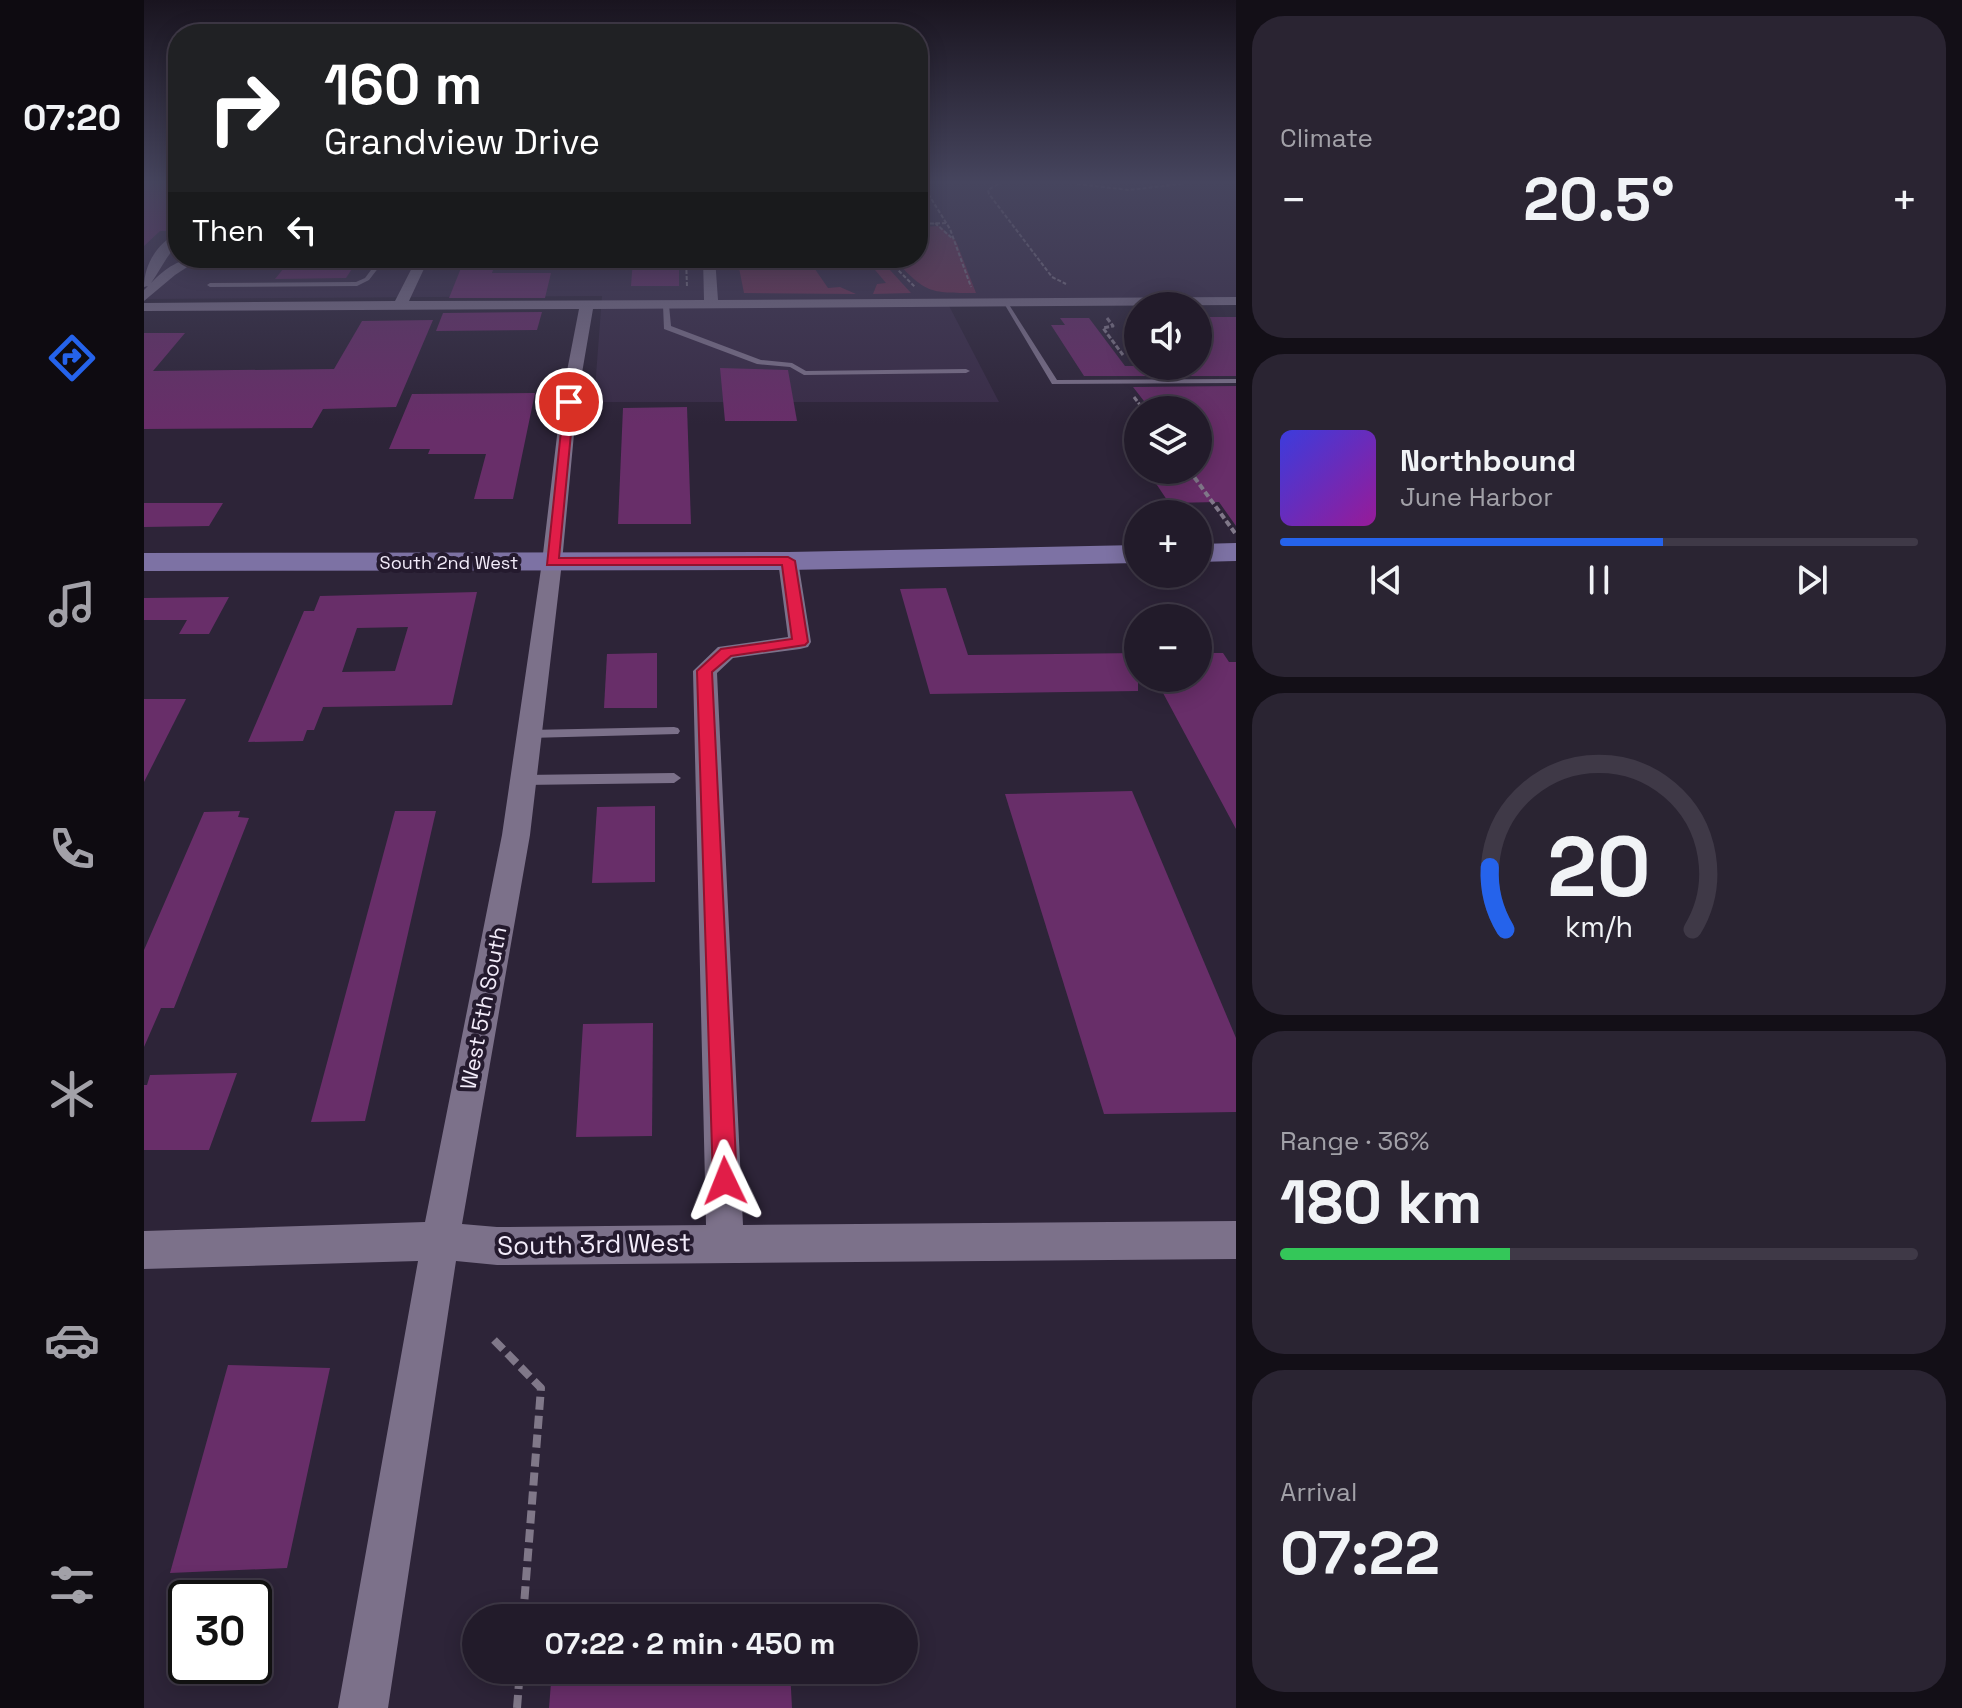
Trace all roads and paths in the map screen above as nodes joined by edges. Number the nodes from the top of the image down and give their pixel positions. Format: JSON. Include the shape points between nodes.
{"nodes":[{"id":1,"x":155,"y":264,"type":"edge"},
{"id":2,"x":963,"y":264,"type":"edge"},
{"id":3,"x":1042,"y":264,"type":"edge"},
{"id":4,"x":177,"y":268,"type":"edge"},
{"id":5,"x":375,"y":268,"type":"edge"},
{"id":6,"x":418,"y":268,"type":"edge"},
{"id":7,"x":709,"y":268,"type":"edge"},
{"id":8,"x":896,"y":268,"type":"edge"},
{"id":9,"x":144,"y":283,"type":"edge"},
{"id":10,"x":210,"y":285,"type":"dead end"},
{"id":11,"x":1070,"y":285,"type":"dead end"},
{"id":12,"x":973,"y":291,"type":"dead end"},
{"id":13,"x":920,"y":292,"type":"dead end"},
{"id":14,"x":144,"y":297,"type":"edge"},
{"id":15,"x":1004,"y":301,"type":"junction"},
{"id":16,"x":1236,"y":301,"type":"edge"},
{"id":17,"x":711,"y":302,"type":"junction"},
{"id":18,"x":666,"y":305,"type":"junction"},
{"id":19,"x":400,"y":306,"type":"junction"},
{"id":20,"x":587,"y":306,"type":"junction"},
{"id":21,"x":144,"y":307,"type":"edge"},
{"id":22,"x":1102,"y":310,"type":"dead end"},
{"id":23,"x":1123,"y":355,"type":"dead end"},
{"id":24,"x":966,"y":371,"type":"dead end"},
{"id":25,"x":1236,"y":381,"type":"edge"},
{"id":26,"x":1199,"y":484,"type":"edge"},
{"id":27,"x":1236,"y":534,"type":"edge"},
{"id":28,"x":1236,"y":552,"type":"edge"},
{"id":29,"x":1212,"y":553,"type":"edge"},
{"id":30,"x":1124,"y":554,"type":"edge"},
{"id":31,"x":788,"y":561,"type":"junction"},
{"id":32,"x":144,"y":562,"type":"edge"},
{"id":33,"x":552,"y":562,"type":"junction"},
{"id":34,"x":674,"y":731,"type":"dead end"},
{"id":35,"x":529,"y":734,"type":"junction"},
{"id":36,"x":674,"y":778,"type":"dead end"},
{"id":37,"x":523,"y":780,"type":"junction"},
{"id":38,"x":1236,"y":1240,"type":"edge"},
{"id":39,"x":440,"y":1241,"type":"junction"},
{"id":40,"x":724,"y":1242,"type":"junction"},
{"id":41,"x":144,"y":1250,"type":"edge"},
{"id":42,"x":494,"y":1340,"type":"dead end"},
{"id":43,"x":524,"y":1604,"type":"edge"},
{"id":44,"x":519,"y":1684,"type":"edge"},
{"id":45,"x":363,"y":1708,"type":"edge"},
{"id":46,"x":517,"y":1708,"type":"edge"}],
"edges":[{"from":1,"to":9,"type":"street"},
{"from":2,"to":12,"type":"path"},
{"from":3,"to":11,"type":"path","via":[[1052,277]]},
{"from":4,"to":14,"type":"street"},
{"from":5,"to":10,"type":"lane","via":[[357,284]]},
{"from":6,"to":19,"type":"street"},
{"from":7,"to":17,"type":"street"},
{"from":8,"to":13,"type":"path"},
{"from":15,"to":16,"type":"street"},
{"from":15,"to":17,"type":"street"},
{"from":15,"to":25,"type":"lane","via":[[1055,382]]},
{"from":17,"to":18,"type":"street"},
{"from":18,"to":20,"type":"street"},
{"from":18,"to":24,"type":"lane","via":[[667,327],[804,373]]},
{"from":19,"to":20,"type":"street"},
{"from":19,"to":21,"type":"street"},
{"from":20,"to":33,"type":"street","name":"West 5th South","via":[[569,402]]},
{"from":22,"to":23,"type":"path","via":[[1113,326],[1103,328]]},
{"from":26,"to":27,"type":"path"},
{"from":28,"to":29,"type":"main road"},
{"from":30,"to":31,"type":"main road","name":"South 2nd West"},
{"from":31,"to":33,"type":"main road","name":"South 2nd West"},
{"from":31,"to":40,"type":"street","via":[[800,642],[726,652],[705,671]]},
{"from":32,"to":33,"type":"main road","name":"South 2nd West"},
{"from":33,"to":35,"type":"street","name":"West 5th South"},
{"from":34,"to":35,"type":"lane"},
{"from":35,"to":37,"type":"street","name":"West 5th South"},
{"from":36,"to":37,"type":"lane"},
{"from":37,"to":39,"type":"street","name":"West 5th South"},
{"from":38,"to":40,"type":"street","name":"South 3rd West"},
{"from":39,"to":40,"type":"street","name":"South 3rd West","via":[[497,1246]]},
{"from":39,"to":41,"type":"street","name":"South 3rd West"},
{"from":39,"to":45,"type":"street","name":"West 5th South"},
{"from":42,"to":43,"type":"path","via":[[541,1388]]},
{"from":44,"to":46,"type":"path"}]}
